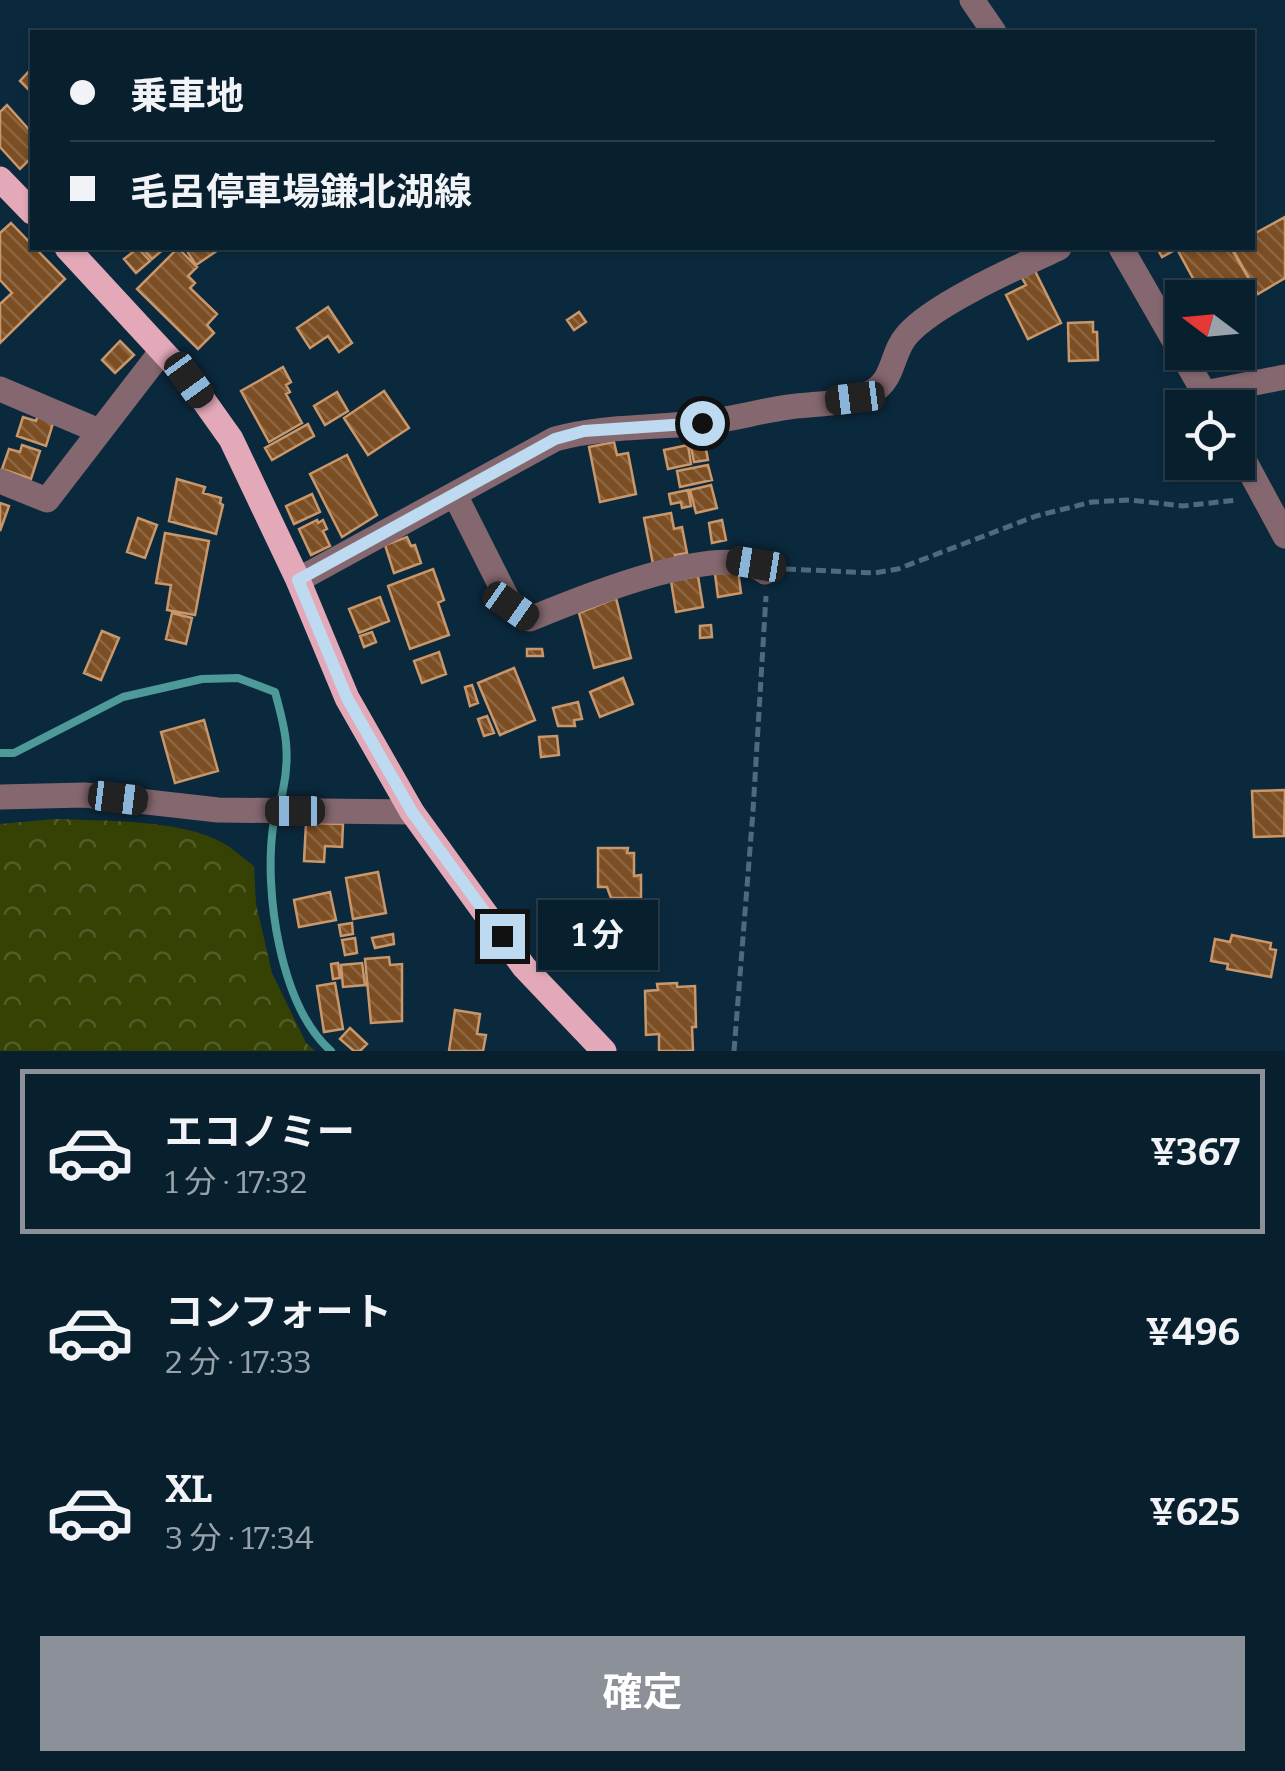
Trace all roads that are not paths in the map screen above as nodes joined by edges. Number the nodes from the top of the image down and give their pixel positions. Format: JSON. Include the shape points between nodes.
{"nodes":[{"id":1,"x":972,"y":0,"type":"edge"},
{"id":2,"x":993,"y":30,"type":"edge"},
{"id":3,"x":0,"y":179,"type":"edge"},
{"id":4,"x":30,"y":210,"type":"edge"},
{"id":5,"x":69,"y":250,"type":"edge"},
{"id":6,"x":1054,"y":250,"type":"edge"},
{"id":7,"x":1121,"y":250,"type":"edge"},
{"id":8,"x":161,"y":352,"type":"junction"},
{"id":9,"x":1285,"y":377,"type":"edge"},
{"id":10,"x":0,"y":389,"type":"edge"},
{"id":11,"x":1203,"y":390,"type":"edge"},
{"id":12,"x":1242,"y":390,"type":"edge"},
{"id":13,"x":99,"y":431,"type":"junction"},
{"id":14,"x":1255,"y":479,"type":"edge"},
{"id":15,"x":0,"y":481,"type":"edge"},
{"id":16,"x":455,"y":495,"type":"junction"},
{"id":17,"x":1285,"y":536,"type":"edge"},
{"id":18,"x":765,"y":572,"type":"road end"},
{"id":19,"x":298,"y":580,"type":"junction"},
{"id":20,"x":0,"y":797,"type":"edge"},
{"id":21,"x":412,"y":812,"type":"junction"},
{"id":22,"x":604,"y":1051,"type":"edge"}],
"edges":[{"from":1,"to":2,"type":"street"},
{"from":3,"to":4,"type":"main road"},
{"from":5,"to":8,"type":"main road"},
{"from":6,"to":16,"type":"street","via":[[918,326],[906,336],[889,377],[873,391],[702,423],[584,431],[555,439]]},
{"from":7,"to":11,"type":"street"},
{"from":8,"to":13,"type":"street"},
{"from":8,"to":19,"type":"main road","via":[[231,438]]},
{"from":9,"to":12,"type":"street"},
{"from":10,"to":13,"type":"street"},
{"from":13,"to":15,"type":"street","via":[[47,500]]},
{"from":14,"to":17,"type":"street"},
{"from":16,"to":18,"type":"street","via":[[511,606],[530,619],[646,576],[735,560]]},
{"from":16,"to":19,"type":"street"},
{"from":19,"to":21,"type":"main road","via":[[347,698]]},
{"from":20,"to":21,"type":"street","via":[[86,794],[218,810]]},
{"from":21,"to":22,"type":"main road","via":[[524,967]]}]}
